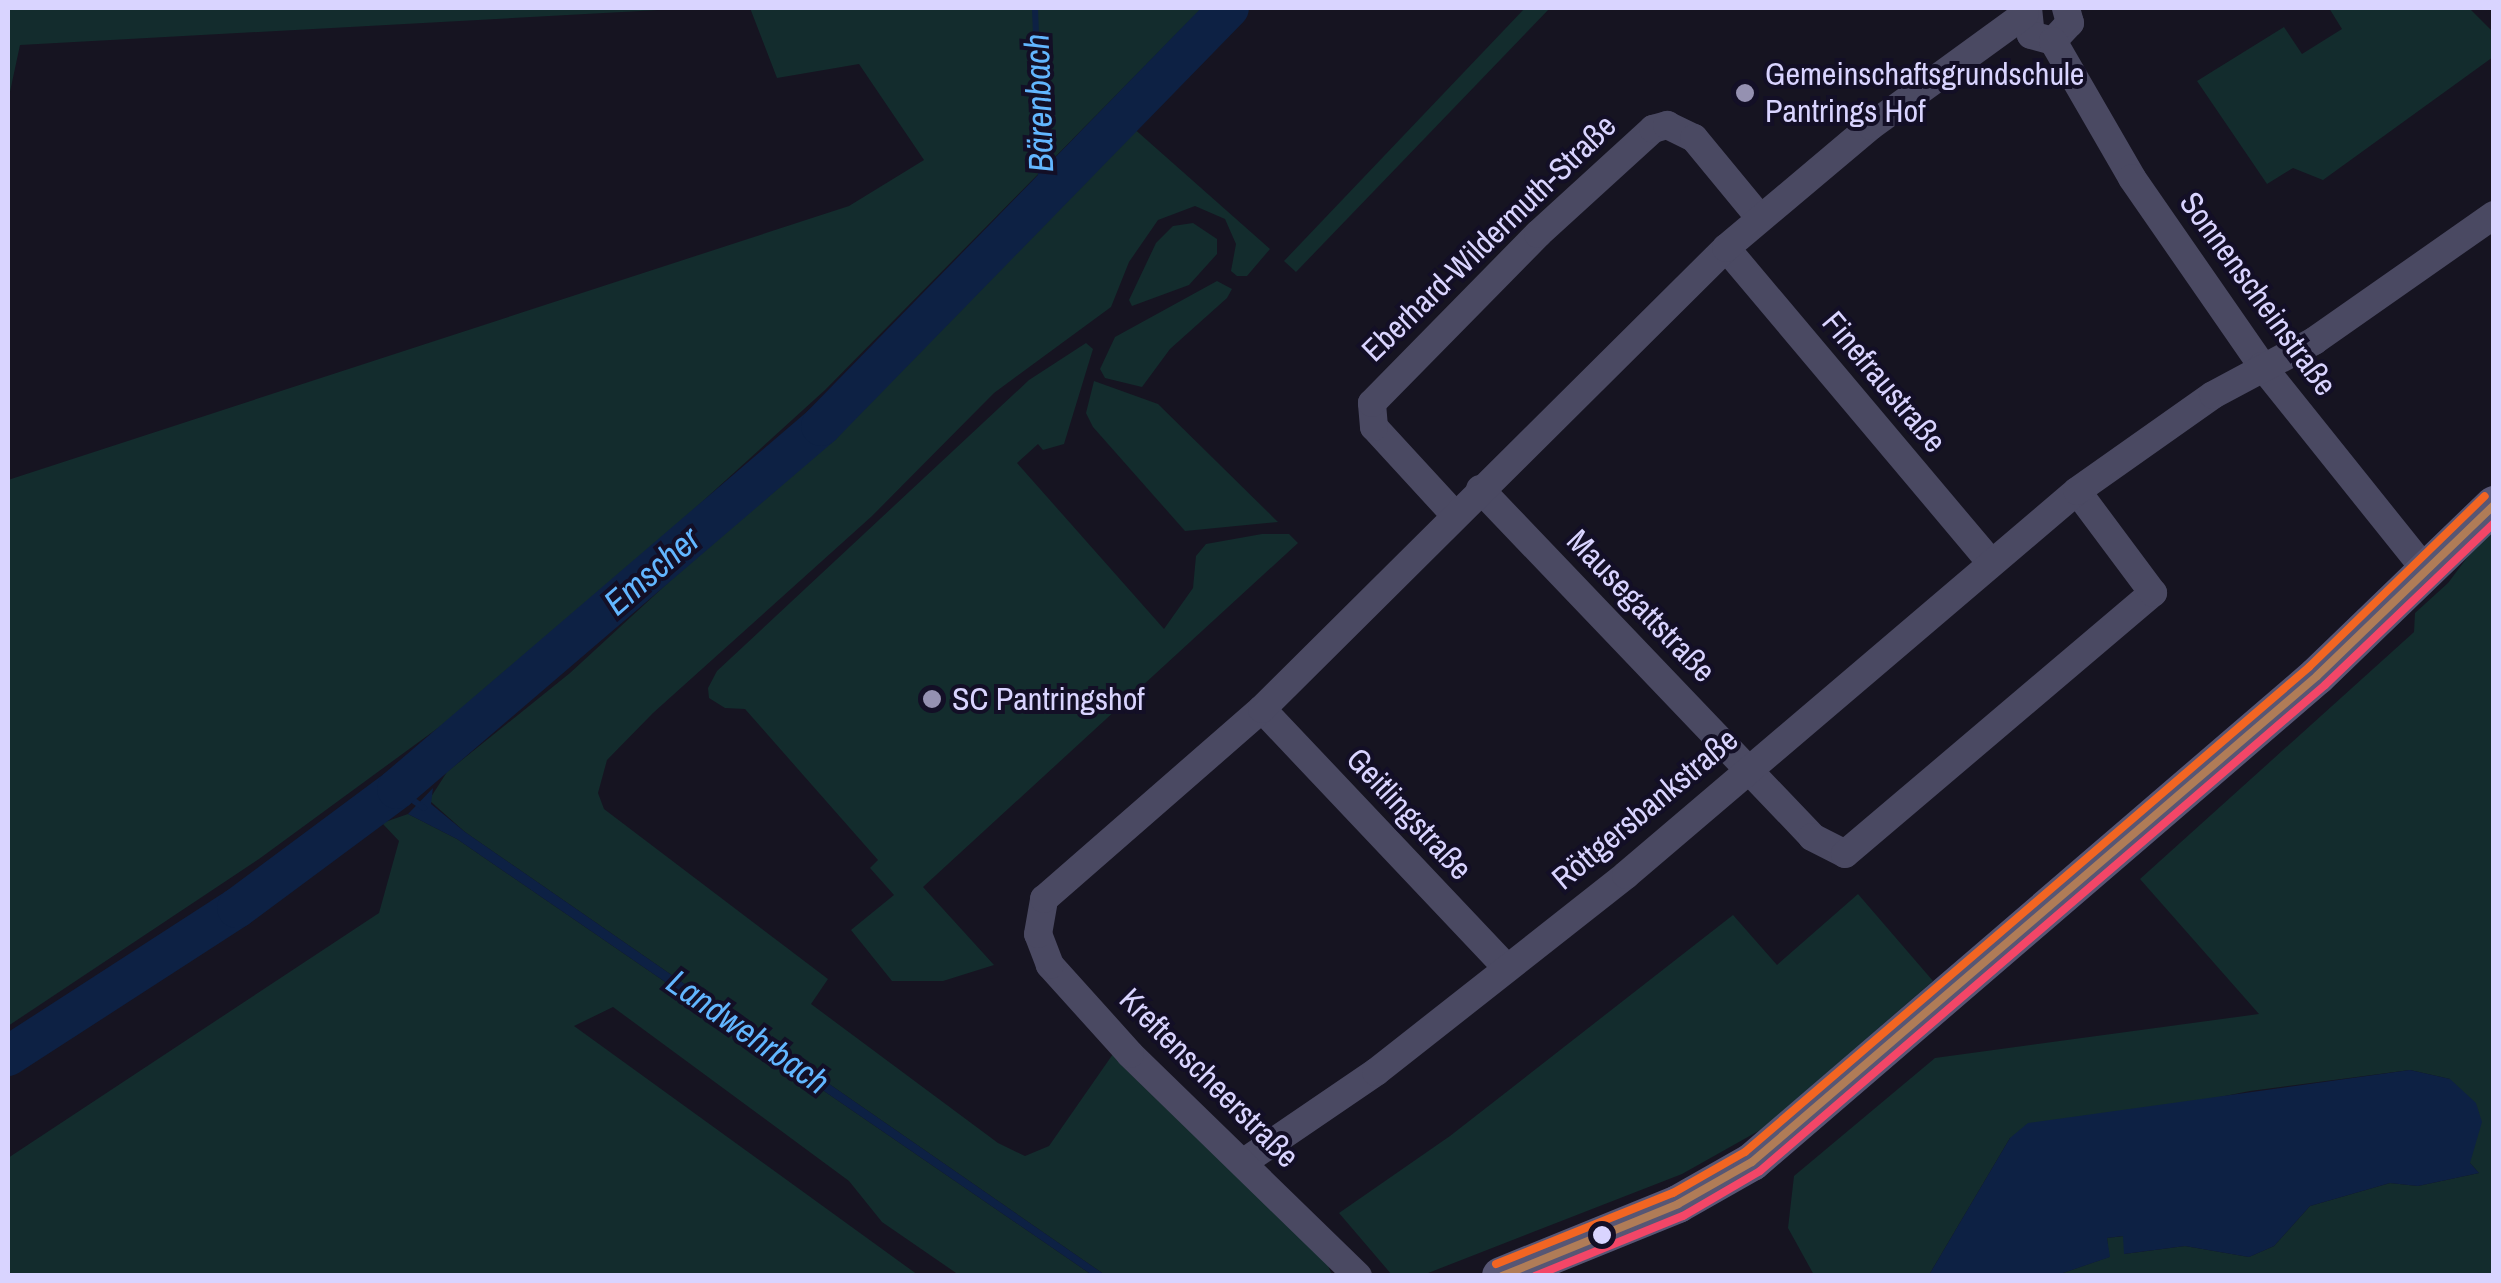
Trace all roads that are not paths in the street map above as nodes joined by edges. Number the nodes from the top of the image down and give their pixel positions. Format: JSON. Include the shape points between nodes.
{"nodes":[{"id":1,"x":2072,"y":10,"type":"edge"},
{"id":2,"x":2026,"y":11,"type":"edge"},
{"id":3,"x":2053,"y":42,"type":"junction"},
{"id":4,"x":2494,"y":214,"type":"edge"},
{"id":5,"x":1760,"y":218,"type":"junction"},
{"id":6,"x":1726,"y":248,"type":"junction"},
{"id":7,"x":2262,"y":366,"type":"junction"},
{"id":8,"x":1480,"y":489,"type":"junction"},
{"id":9,"x":2077,"y":492,"type":"junction"},
{"id":10,"x":2494,"y":504,"type":"edge"},
{"id":11,"x":1454,"y":514,"type":"junction"},
{"id":12,"x":1990,"y":562,"type":"junction"},
{"id":13,"x":2427,"y":572,"type":"junction"},
{"id":14,"x":1262,"y":709,"type":"junction"},
{"id":15,"x":1749,"y":768,"type":"junction"},
{"id":16,"x":1506,"y":967,"type":"junction"},
{"id":17,"x":1244,"y":1162,"type":"junction"},
{"id":18,"x":1358,"y":1276,"type":"edge"},
{"id":19,"x":1500,"y":1276,"type":"edge"}],
"edges":[{"from":1,"to":3,"type":"street","via":[[2067,31]]},
{"from":2,"to":3,"type":"street","name":"Sonnenscheinstraße","via":[[2031,36]]},
{"from":2,"to":5,"type":"street"},
{"from":3,"to":7,"type":"street","name":"Sonnenscheinstraße","via":[[2132,178]]},
{"from":4,"to":7,"type":"street","name":"Röttgersbankstraße","via":[[2314,341]]},
{"from":5,"to":6,"type":"street"},
{"from":5,"to":11,"type":"street","name":"Eberhard-Wildermuth-Straße","via":[[1694,138],[1667,125],[1653,129],[1538,234],[1372,403],[1374,428]]},
{"from":6,"to":8,"type":"street"},
{"from":6,"to":12,"type":"street","name":"Finefraustraße"},
{"from":7,"to":9,"type":"street","name":"Röttgersbankstraße"},
{"from":7,"to":13,"type":"street","name":"Sonnenscheinstraße"},
{"from":8,"to":11,"type":"street"},
{"from":8,"to":15,"type":"street","name":"Mausegattstraße"},
{"from":9,"to":12,"type":"street","name":"Röttgersbankstraße"},
{"from":9,"to":15,"type":"street","name":"Mausegattstraße","via":[[2153,593],[1869,840],[1838,854],[1812,837]]},
{"from":10,"to":13,"type":"main road"},
{"from":11,"to":14,"type":"street"},
{"from":12,"to":15,"type":"street","name":"Röttgersbankstraße"},
{"from":13,"to":19,"type":"main road","via":[[2318,676],[1752,1162],[1678,1204]]},
{"from":14,"to":16,"type":"street","name":"Geitlingstraße"},
{"from":14,"to":17,"type":"street","name":"Kreftenscheerstraße","via":[[1059,883],[1039,915],[1038,934],[1050,965],[1130,1054]]},
{"from":15,"to":16,"type":"street","name":"Röttgersbankstraße"},
{"from":16,"to":17,"type":"street","name":"Röttgersbankstraße","via":[[1376,1072]]},
{"from":17,"to":18,"type":"street","name":"Kreftenscheerstraße"}]}
